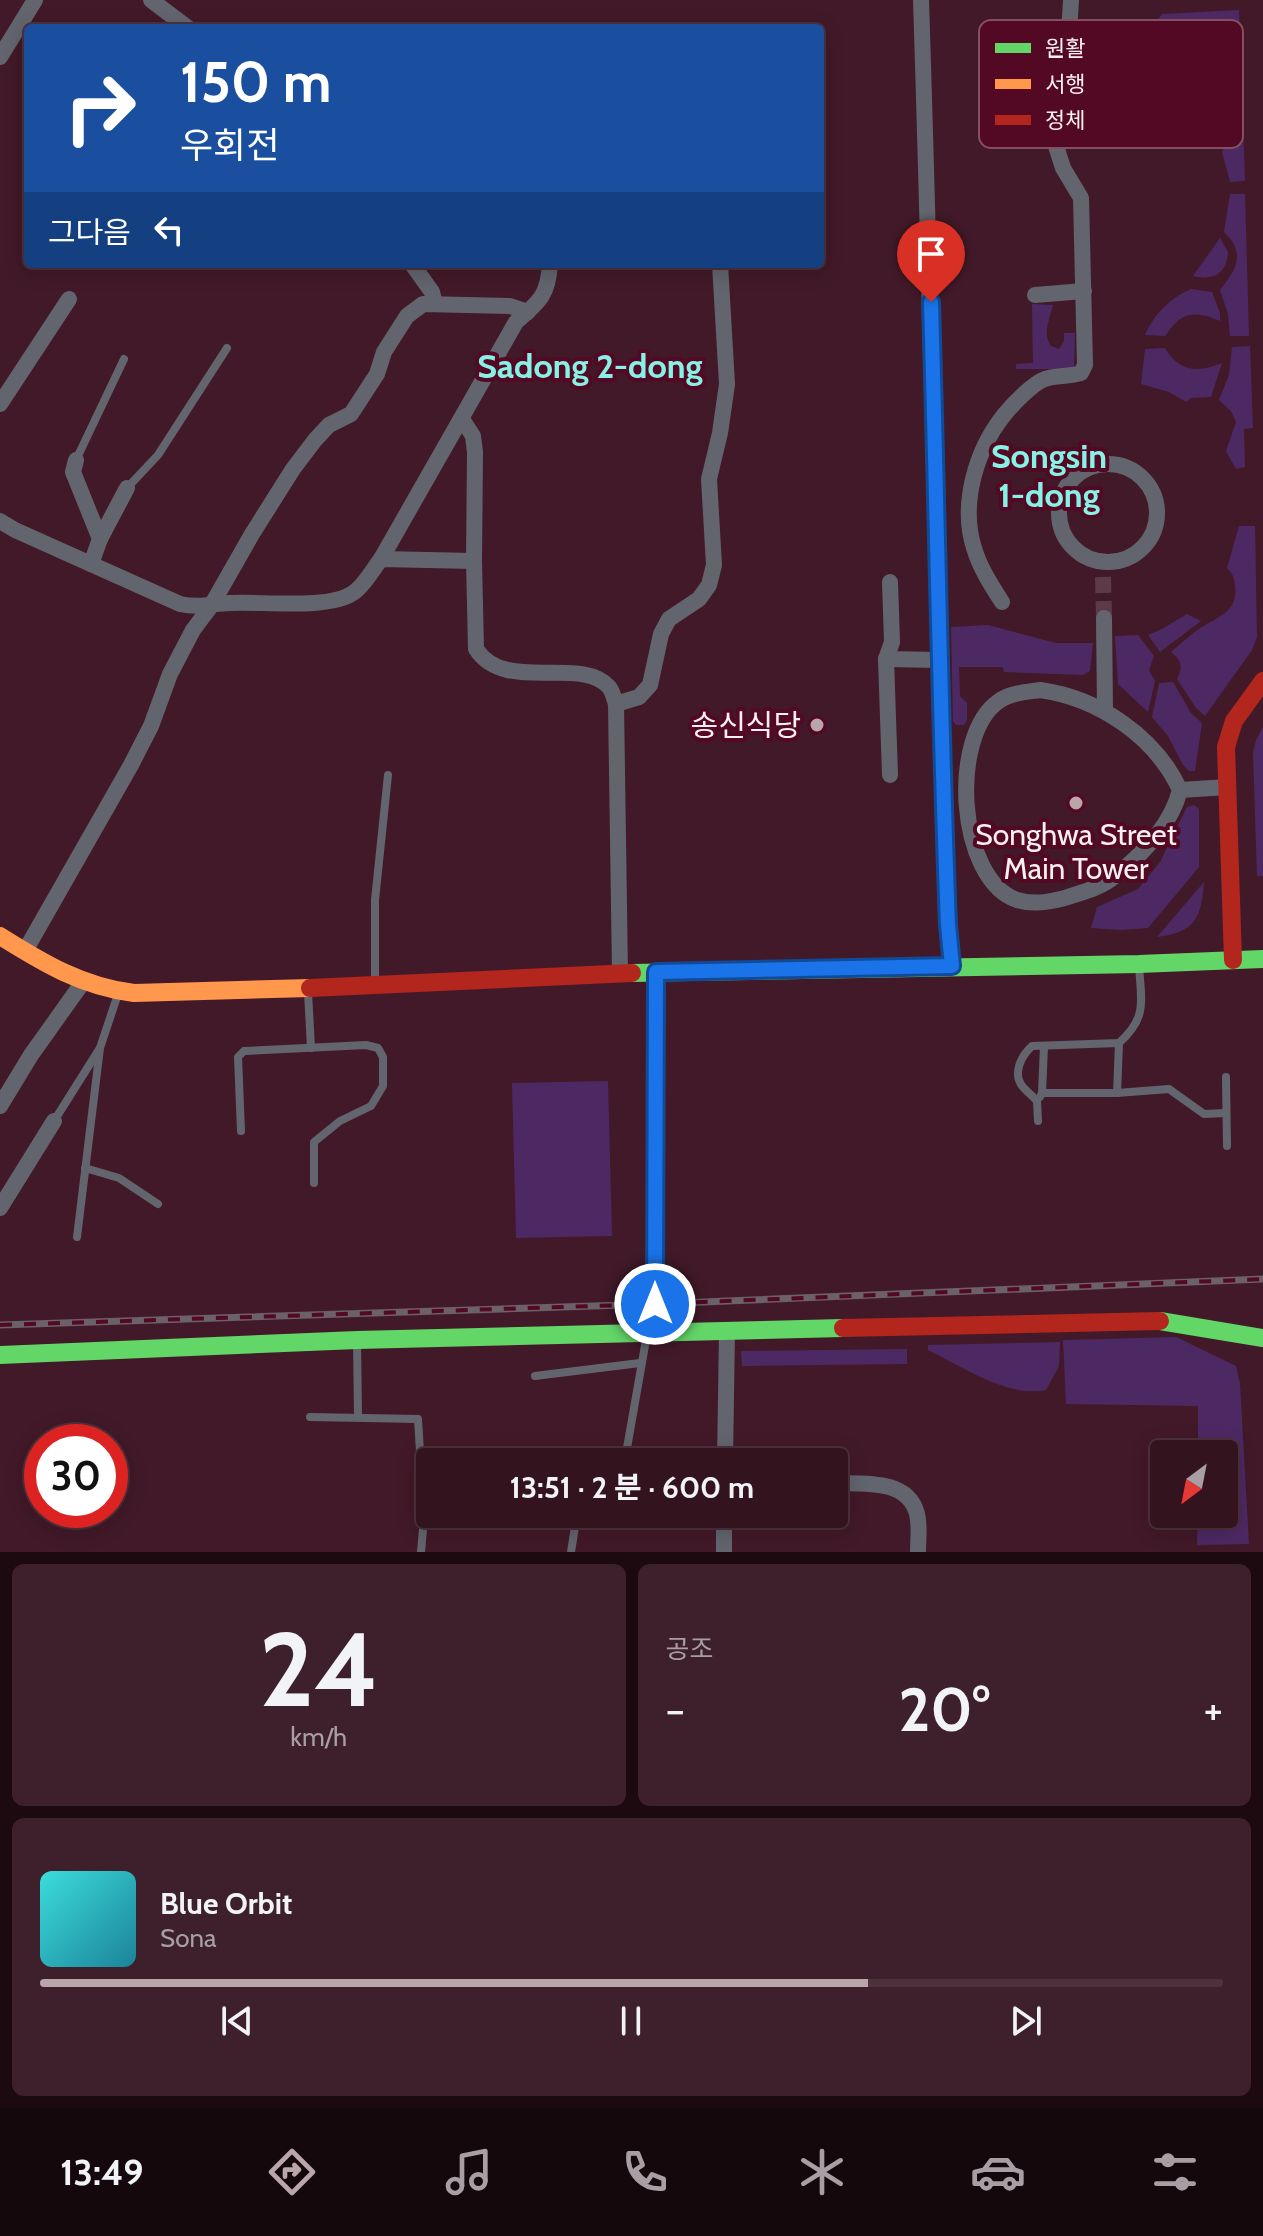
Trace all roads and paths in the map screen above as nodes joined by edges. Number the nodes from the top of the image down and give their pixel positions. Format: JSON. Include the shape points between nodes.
{"nodes":[{"id":1,"x":35,"y":0,"type":"edge"},
{"id":2,"x":151,"y":0,"type":"edge"},
{"id":3,"x":921,"y":0,"type":"edge"},
{"id":4,"x":1071,"y":0,"type":"edge"},
{"id":5,"x":1070,"y":20,"type":"edge"},
{"id":6,"x":183,"y":24,"type":"edge"},
{"id":7,"x":0,"y":57,"type":"edge"},
{"id":8,"x":1057,"y":148,"type":"edge"},
{"id":9,"x":415,"y":268,"type":"edge"},
{"id":10,"x":550,"y":268,"type":"edge"},
{"id":11,"x":720,"y":268,"type":"edge"},
{"id":12,"x":1084,"y":291,"type":"junction"},
{"id":13,"x":1035,"y":295,"type":"dead end"},
{"id":14,"x":69,"y":299,"type":"dead end"},
{"id":15,"x":435,"y":304,"type":"junction"},
{"id":16,"x":528,"y":312,"type":"junction"},
{"id":17,"x":227,"y":348,"type":"dead end"},
{"id":18,"x":124,"y":359,"type":"dead end"},
{"id":19,"x":0,"y":404,"type":"edge"},
{"id":20,"x":462,"y":419,"type":"junction"},
{"id":21,"x":76,"y":460,"type":"joint"},
{"id":22,"x":127,"y":488,"type":"joint"},
{"id":23,"x":937,"y":514,"type":"junction"},
{"id":24,"x":968,"y":514,"type":"junction"},
{"id":25,"x":0,"y":521,"type":"edge"},
{"id":26,"x":100,"y":539,"type":"junction"},
{"id":27,"x":381,"y":559,"type":"junction"},
{"id":28,"x":474,"y":561,"type":"junction"},
{"id":29,"x":91,"y":564,"type":"junction"},
{"id":30,"x":1103,"y":569,"type":"joint"},
{"id":31,"x":890,"y":582,"type":"dead end"},
{"id":32,"x":1002,"y":602,"type":"dead end"},
{"id":33,"x":211,"y":606,"type":"junction"},
{"id":34,"x":1104,"y":618,"type":"tunnel mouth"},
{"id":35,"x":886,"y":659,"type":"junction"},
{"id":36,"x":938,"y":660,"type":"junction"},
{"id":37,"x":1263,"y":681,"type":"edge"},
{"id":38,"x":616,"y":704,"type":"junction"},
{"id":39,"x":1263,"y":709,"type":"edge"},
{"id":40,"x":1105,"y":711,"type":"junction"},
{"id":41,"x":1226,"y":747,"type":"junction"},
{"id":42,"x":388,"y":775,"type":"dead end"},
{"id":43,"x":890,"y":775,"type":"dead end"},
{"id":44,"x":1228,"y":787,"type":"junction"},
{"id":45,"x":1180,"y":790,"type":"junction"},
{"id":46,"x":943,"y":794,"type":"junction"},
{"id":47,"x":967,"y":796,"type":"junction"},
{"id":48,"x":0,"y":936,"type":"edge"},
{"id":49,"x":25,"y":951,"type":"junction"},
{"id":50,"x":1263,"y":959,"type":"edge"},
{"id":51,"x":1233,"y":960,"type":"junction"},
{"id":52,"x":1139,"y":964,"type":"junction"},
{"id":53,"x":952,"y":966,"type":"junction"},
{"id":54,"x":656,"y":972,"type":"junction"},
{"id":55,"x":620,"y":974,"type":"junction"},
{"id":56,"x":83,"y":982,"type":"junction"},
{"id":57,"x":375,"y":986,"type":"junction"},
{"id":58,"x":308,"y":987,"type":"junction"},
{"id":59,"x":118,"y":992,"type":"junction"},
{"id":60,"x":1119,"y":1043,"type":"junction"},
{"id":61,"x":1044,"y":1046,"type":"junction"},
{"id":62,"x":100,"y":1048,"type":"junction"},
{"id":63,"x":311,"y":1048,"type":"junction"},
{"id":64,"x":1226,"y":1077,"type":"dead end"},
{"id":65,"x":1117,"y":1093,"type":"junction"},
{"id":66,"x":1040,"y":1097,"type":"junction"},
{"id":67,"x":0,"y":1106,"type":"edge"},
{"id":68,"x":1226,"y":1113,"type":"junction"},
{"id":69,"x":54,"y":1121,"type":"joint"},
{"id":70,"x":1038,"y":1121,"type":"dead end"},
{"id":71,"x":241,"y":1131,"type":"dead end"},
{"id":72,"x":1227,"y":1146,"type":"dead end"},
{"id":73,"x":85,"y":1168,"type":"junction"},
{"id":74,"x":314,"y":1183,"type":"dead end"},
{"id":75,"x":158,"y":1204,"type":"dead end"},
{"id":76,"x":0,"y":1208,"type":"edge"},
{"id":77,"x":77,"y":1237,"type":"dead end"},
{"id":78,"x":727,"y":1330,"type":"junction"},
{"id":79,"x":651,"y":1332,"type":"junction"},
{"id":80,"x":1263,"y":1338,"type":"edge"},
{"id":81,"x":357,"y":1340,"type":"junction"},
{"id":82,"x":0,"y":1355,"type":"edge"},
{"id":83,"x":640,"y":1363,"type":"junction"},
{"id":84,"x":535,"y":1376,"type":"dead end"},
{"id":85,"x":358,"y":1416,"type":"junction"},
{"id":86,"x":310,"y":1417,"type":"dead end"},
{"id":87,"x":627,"y":1448,"type":"edge"},
{"id":88,"x":725,"y":1448,"type":"edge"},
{"id":89,"x":848,"y":1484,"type":"edge"},
{"id":90,"x":575,"y":1528,"type":"edge"},
{"id":91,"x":724,"y":1528,"type":"edge"},
{"id":92,"x":421,"y":1552,"type":"edge"},
{"id":93,"x":571,"y":1552,"type":"edge"},
{"id":94,"x":724,"y":1552,"type":"edge"},
{"id":95,"x":918,"y":1552,"type":"edge"}],
"edges":[{"from":1,"to":7,"type":"street"},
{"from":2,"to":6,"type":"street"},
{"from":3,"to":23,"type":"street"},
{"from":4,"to":5,"type":"street"},
{"from":8,"to":12,"type":"street","via":[[1081,198]]},
{"from":9,"to":15,"type":"street"},
{"from":10,"to":16,"type":"street","via":[[542,299]]},
{"from":11,"to":38,"type":"street","via":[[727,384],[709,479],[714,565],[699,599],[669,619],[661,634],[650,685],[639,697]]},
{"from":12,"to":13,"type":"street"},
{"from":12,"to":24,"type":"street","via":[[1081,373],[1044,379],[992,429],[978,458]]},
{"from":14,"to":19,"type":"street"},
{"from":15,"to":16,"type":"street","via":[[510,306]]},
{"from":15,"to":33,"type":"street","via":[[423,304],[407,316],[351,414],[329,425],[293,469]]},
{"from":16,"to":20,"type":"street","via":[[516,322]]},
{"from":17,"to":22,"type":"lane","via":[[158,455]]},
{"from":18,"to":21,"type":"lane"},
{"from":20,"to":27,"type":"street"},
{"from":20,"to":28,"type":"street","via":[[473,436],[475,452]]},
{"from":21,"to":26,"type":"street","via":[[73,472]]},
{"from":22,"to":26,"type":"street"},
{"from":23,"to":24,"type":"street"},
{"from":23,"to":36,"type":"street"},
{"from":24,"to":32,"type":"street","via":[[982,570]]},
{"from":25,"to":29,"type":"street"},
{"from":26,"to":29,"type":"street"},
{"from":27,"to":28,"type":"street"},
{"from":27,"to":33,"type":"street","via":[[356,592],[339,600]]},
{"from":28,"to":38,"type":"street","via":[[476,649],[484,661],[503,670],[599,680]]},
{"from":29,"to":33,"type":"street","via":[[180,604]]},
{"from":30,"to":30,"type":"street","via":[[1141,549],[1153,532],[1157,512],[1147,484],[1131,470],[1112,464],[1074,477],[1062,494],[1058,514],[1068,543]]},
{"from":31,"to":35,"type":"street","via":[[892,642]]},
{"from":33,"to":49,"type":"street","via":[[170,674],[131,765]]},
{"from":34,"to":40,"type":"street"},
{"from":35,"to":36,"type":"street"},
{"from":35,"to":43,"type":"street"},
{"from":36,"to":46,"type":"street"},
{"from":37,"to":41,"type":"street","via":[[1234,721]]},
{"from":38,"to":55,"type":"street"},
{"from":39,"to":41,"type":"street","via":[[1240,726]]},
{"from":40,"to":45,"type":"street","via":[[1145,741],[1171,770]]},
{"from":40,"to":47,"type":"street","via":[[1068,694],[1040,690],[998,701],[973,738]]},
{"from":41,"to":44,"type":"street"},
{"from":42,"to":57,"type":"lane","via":[[375,900]]},
{"from":44,"to":45,"type":"street"},
{"from":44,"to":51,"type":"street"},
{"from":45,"to":47,"type":"street","via":[[1155,837],[1106,884],[1034,903],[1015,899],[988,877],[978,859]]},
{"from":46,"to":47,"type":"street"},
{"from":46,"to":53,"type":"street"},
{"from":48,"to":49,"type":"street"},
{"from":49,"to":56,"type":"street"},
{"from":50,"to":51,"type":"street"},
{"from":51,"to":52,"type":"street"},
{"from":52,"to":53,"type":"street"},
{"from":52,"to":60,"type":"lane","via":[[1136,1027]]},
{"from":53,"to":54,"type":"street"},
{"from":54,"to":55,"type":"street"},
{"from":54,"to":79,"type":"street"},
{"from":55,"to":57,"type":"street"},
{"from":56,"to":59,"type":"street"},
{"from":56,"to":67,"type":"street"},
{"from":57,"to":58,"type":"street"},
{"from":58,"to":59,"type":"street"},
{"from":58,"to":63,"type":"lane"},
{"from":59,"to":62,"type":"lane"},
{"from":60,"to":61,"type":"lane"},
{"from":60,"to":65,"type":"lane"},
{"from":61,"to":66,"type":"lane"},
{"from":61,"to":66,"type":"lane","via":[[1032,1046],[1019,1062],[1022,1087]]},
{"from":62,"to":69,"type":"lane"},
{"from":62,"to":73,"type":"lane"},
{"from":63,"to":71,"type":"lane","via":[[244,1051],[238,1057]]},
{"from":63,"to":74,"type":"lane","via":[[366,1045],[378,1048],[383,1057],[383,1086],[371,1106],[314,1142]]},
{"from":64,"to":68,"type":"lane"},
{"from":65,"to":66,"type":"lane"},
{"from":65,"to":68,"type":"lane","via":[[1169,1089],[1204,1114]]},
{"from":66,"to":70,"type":"lane"},
{"from":68,"to":72,"type":"lane"},
{"from":69,"to":76,"type":"street"},
{"from":73,"to":75,"type":"lane","via":[[119,1178]]},
{"from":73,"to":77,"type":"lane"},
{"from":78,"to":79,"type":"street"},
{"from":78,"to":80,"type":"street","via":[[1157,1321]]},
{"from":78,"to":88,"type":"street"},
{"from":79,"to":81,"type":"street"},
{"from":79,"to":83,"type":"lane"},
{"from":81,"to":82,"type":"street"},
{"from":81,"to":85,"type":"lane"},
{"from":83,"to":84,"type":"lane"},
{"from":83,"to":87,"type":"lane"},
{"from":85,"to":86,"type":"lane"},
{"from":85,"to":92,"type":"lane","via":[[418,1419]]},
{"from":89,"to":95,"type":"street","via":[[888,1486],[905,1495],[917,1512]]},
{"from":90,"to":93,"type":"lane"},
{"from":91,"to":94,"type":"street"}]}
